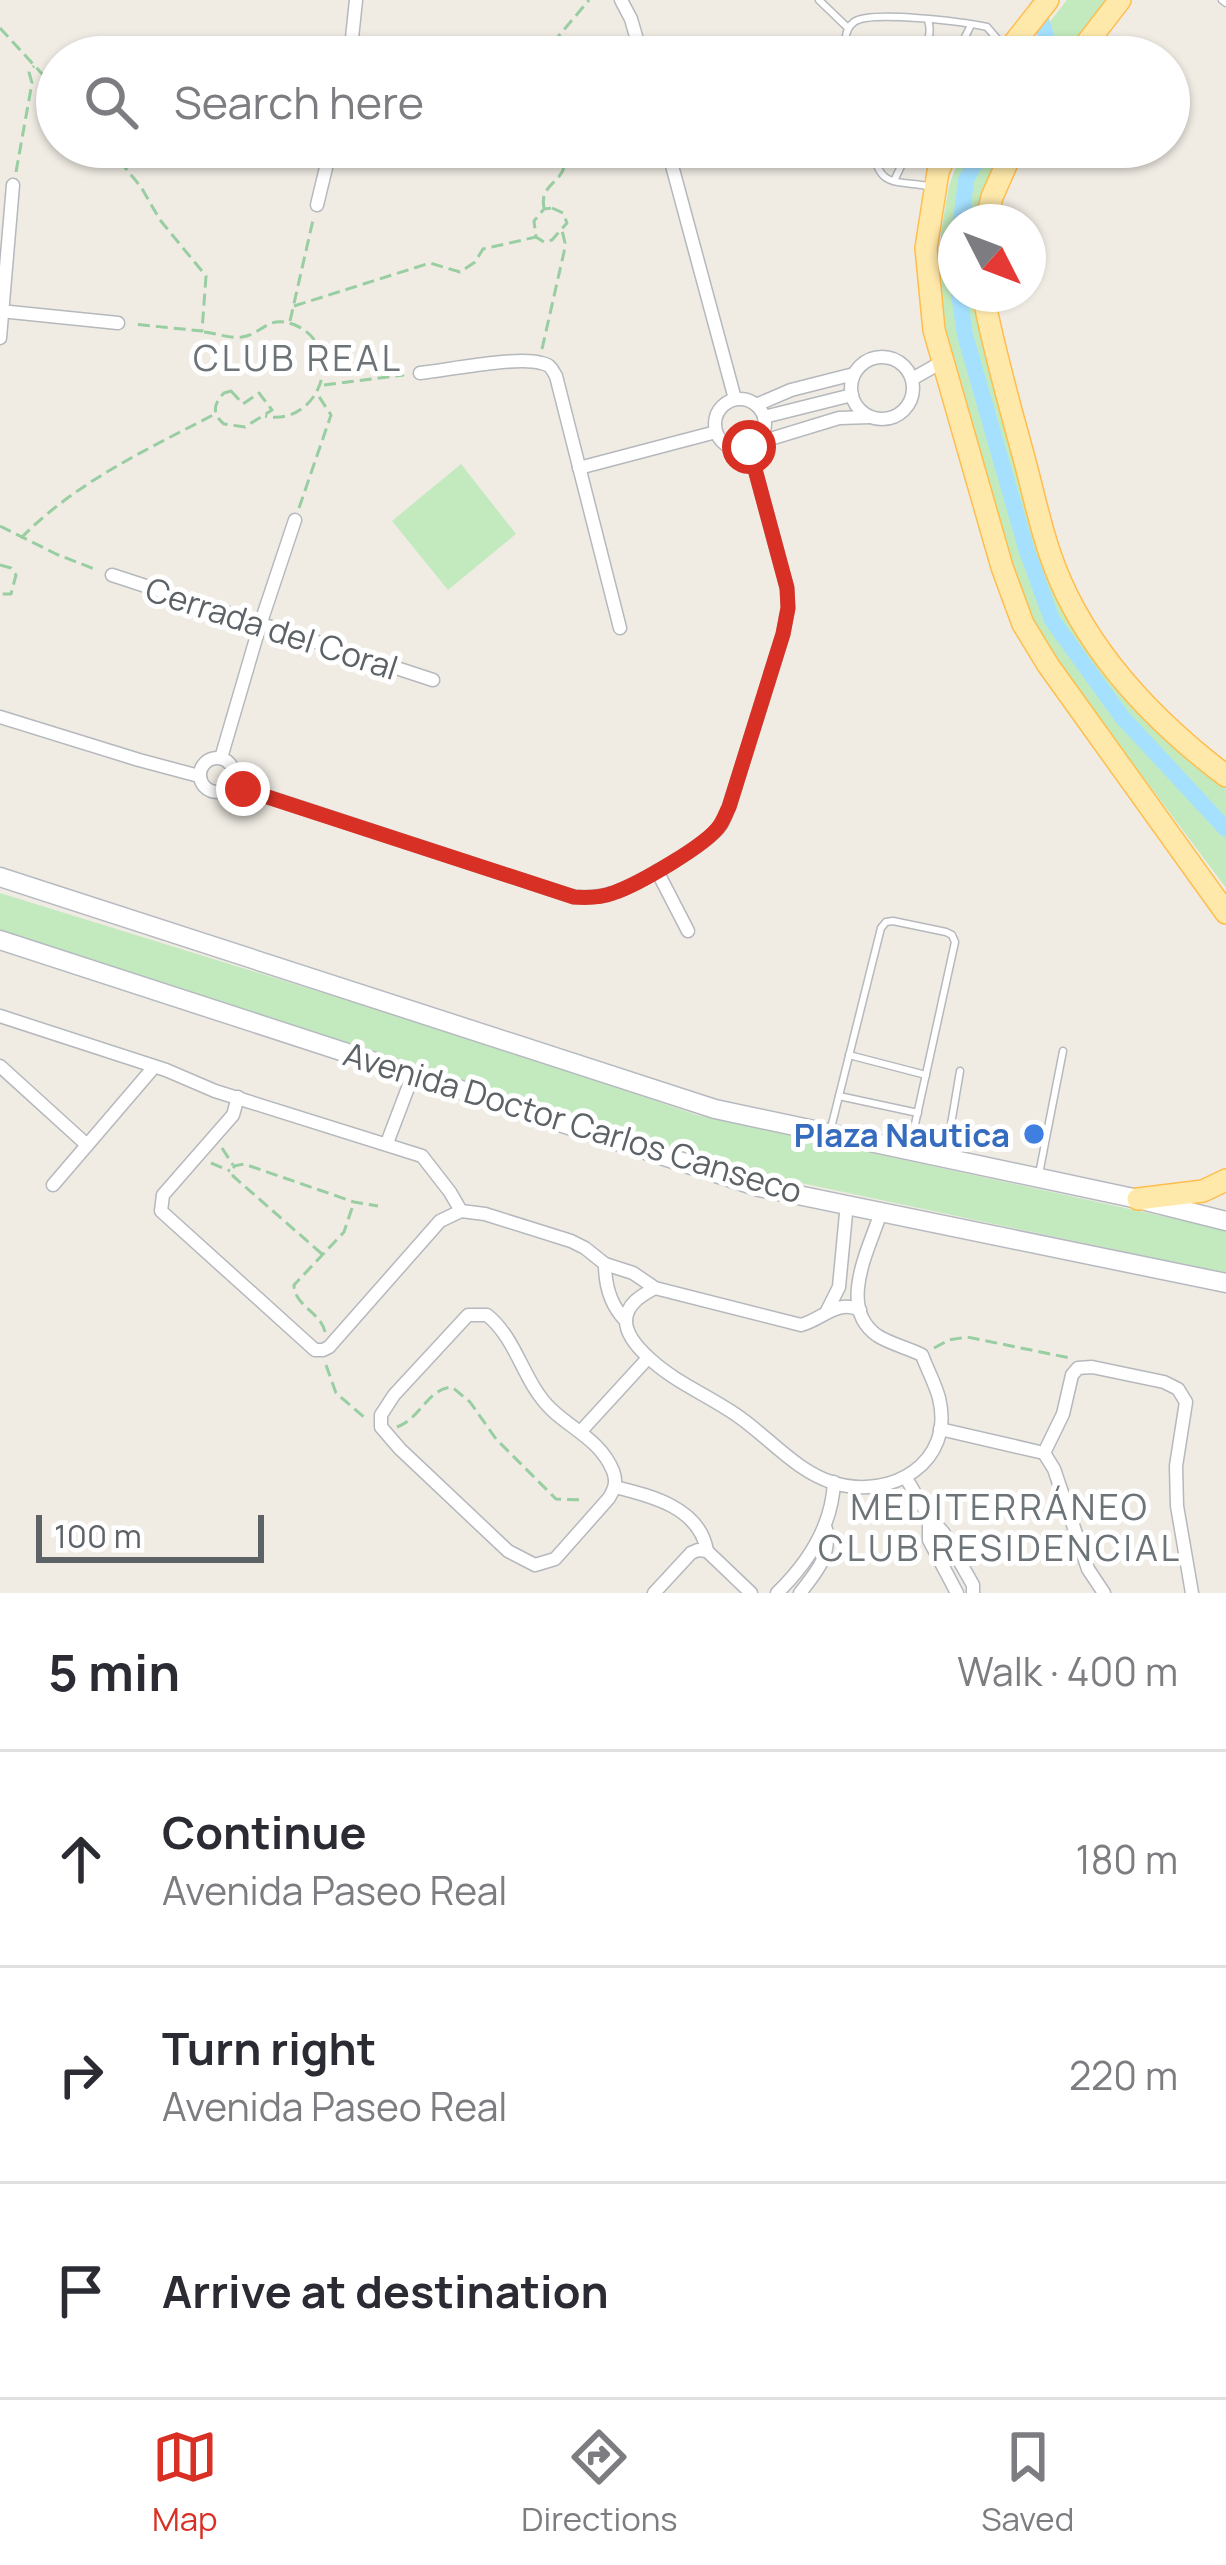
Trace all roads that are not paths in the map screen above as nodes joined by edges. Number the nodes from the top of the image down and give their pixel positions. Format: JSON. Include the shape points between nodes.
{"nodes":[{"id":1,"x":356,"y":0,"type":"edge"},
{"id":2,"x":621,"y":0,"type":"edge"},
{"id":3,"x":819,"y":0,"type":"edge"},
{"id":4,"x":1048,"y":0,"type":"edge"},
{"id":5,"x":1120,"y":0,"type":"edge"},
{"id":6,"x":1103,"y":10,"type":"edge"},
{"id":7,"x":928,"y":20,"type":"junction"},
{"id":8,"x":971,"y":25,"type":"junction"},
{"id":9,"x":848,"y":28,"type":"junction"},
{"id":10,"x":352,"y":36,"type":"edge"},
{"id":11,"x":636,"y":36,"type":"edge"},
{"id":12,"x":847,"y":36,"type":"edge"},
{"id":13,"x":930,"y":36,"type":"edge"},
{"id":14,"x":966,"y":36,"type":"edge"},
{"id":15,"x":996,"y":36,"type":"edge"},
{"id":16,"x":1019,"y":36,"type":"edge"},
{"id":17,"x":327,"y":168,"type":"edge"},
{"id":18,"x":673,"y":168,"type":"edge"},
{"id":19,"x":878,"y":168,"type":"edge"},
{"id":20,"x":900,"y":168,"type":"edge"},
{"id":21,"x":942,"y":168,"type":"edge"},
{"id":22,"x":1005,"y":168,"type":"edge"},
{"id":23,"x":894,"y":181,"type":"junction"},
{"id":24,"x":13,"y":185,"type":"road end"},
{"id":25,"x":935,"y":187,"type":"junction"},
{"id":26,"x":990,"y":204,"type":"edge"},
{"id":27,"x":317,"y":205,"type":"road end"},
{"id":28,"x":1,"y":311,"type":"edge"},
{"id":29,"x":986,"y":312,"type":"edge"},
{"id":30,"x":118,"y":323,"type":"road end"},
{"id":31,"x":0,"y":338,"type":"edge"},
{"id":32,"x":942,"y":362,"type":"junction"},
{"id":33,"x":420,"y":373,"type":"road end"},
{"id":34,"x":854,"y":374,"type":"junction"},
{"id":35,"x":912,"y":379,"type":"junction"},
{"id":36,"x":852,"y":394,"type":"junction"},
{"id":37,"x":734,"y":399,"type":"junction"},
{"id":38,"x":760,"y":411,"type":"junction"},
{"id":39,"x":870,"y":417,"type":"junction"},
{"id":40,"x":716,"y":432,"type":"junction"},
{"id":41,"x":752,"y":445,"type":"junction"},
{"id":42,"x":579,"y":468,"type":"junction"},
{"id":43,"x":295,"y":520,"type":"road end"},
{"id":44,"x":112,"y":575,"type":"road end"},
{"id":45,"x":260,"y":625,"type":"junction"},
{"id":46,"x":620,"y":628,"type":"dead end"},
{"id":47,"x":433,"y":680,"type":"dead end"},
{"id":48,"x":0,"y":717,"type":"edge"},
{"id":49,"x":221,"y":758,"type":"junction"},
{"id":50,"x":200,"y":776,"type":"junction"},
{"id":51,"x":1226,"y":776,"type":"edge"},
{"id":52,"x":232,"y":784,"type":"junction"},
{"id":53,"x":656,"y":871,"type":"junction"},
{"id":54,"x":0,"y":877,"type":"edge"},
{"id":55,"x":1226,"y":913,"type":"edge"},
{"id":56,"x":688,"y":931,"type":"dead end"},
{"id":57,"x":0,"y":940,"type":"edge"},
{"id":58,"x":0,"y":1016,"type":"edge"},
{"id":59,"x":1063,"y":1051,"type":"dead end"},
{"id":60,"x":849,"y":1055,"type":"junction"},
{"id":61,"x":0,"y":1066,"type":"edge"},
{"id":62,"x":154,"y":1067,"type":"junction"},
{"id":63,"x":960,"y":1071,"type":"dead end"},
{"id":64,"x":413,"y":1072,"type":"junction"},
{"id":65,"x":926,"y":1075,"type":"junction"},
{"id":66,"x":839,"y":1096,"type":"junction"},
{"id":67,"x":238,"y":1097,"type":"junction"},
{"id":68,"x":918,"y":1113,"type":"junction"},
{"id":69,"x":830,"y":1133,"type":"junction"},
{"id":70,"x":388,"y":1143,"type":"junction"},
{"id":71,"x":87,"y":1145,"type":"junction"},
{"id":72,"x":910,"y":1150,"type":"junction"},
{"id":73,"x":946,"y":1158,"type":"junction"},
{"id":74,"x":1039,"y":1178,"type":"junction"},
{"id":75,"x":1226,"y":1180,"type":"edge"},
{"id":76,"x":52,"y":1185,"type":"dead end"},
{"id":77,"x":1138,"y":1199,"type":"junction"},
{"id":78,"x":847,"y":1204,"type":"junction"},
{"id":79,"x":461,"y":1211,"type":"junction"},
{"id":80,"x":881,"y":1212,"type":"junction"},
{"id":81,"x":1226,"y":1221,"type":"edge"},
{"id":82,"x":605,"y":1264,"type":"junction"},
{"id":83,"x":1226,"y":1283,"type":"edge"},
{"id":84,"x":655,"y":1288,"type":"junction"},
{"id":85,"x":860,"y":1310,"type":"junction"},
{"id":86,"x":827,"y":1312,"type":"junction"},
{"id":87,"x":626,"y":1321,"type":"junction"},
{"id":88,"x":648,"y":1358,"type":"junction"},
{"id":89,"x":940,"y":1429,"type":"junction"},
{"id":90,"x":582,"y":1430,"type":"junction"},
{"id":91,"x":1044,"y":1453,"type":"junction"},
{"id":92,"x":906,"y":1478,"type":"junction"},
{"id":93,"x":833,"y":1483,"type":"junction"},
{"id":94,"x":615,"y":1487,"type":"junction"},
{"id":95,"x":929,"y":1517,"type":"junction"},
{"id":96,"x":825,"y":1528,"type":"junction"},
{"id":97,"x":707,"y":1552,"type":"junction"},
{"id":98,"x":654,"y":1593,"type":"edge"},
{"id":99,"x":751,"y":1593,"type":"edge"},
{"id":100,"x":777,"y":1593,"type":"edge"},
{"id":101,"x":800,"y":1593,"type":"edge"},
{"id":102,"x":957,"y":1593,"type":"edge"},
{"id":103,"x":973,"y":1593,"type":"edge"},
{"id":104,"x":1104,"y":1593,"type":"edge"},
{"id":105,"x":1192,"y":1593,"type":"edge"}],
"edges":[{"from":1,"to":10,"type":"street"},
{"from":2,"to":11,"type":"street"},
{"from":3,"to":9,"type":"lane"},
{"from":4,"to":16,"type":"main road"},
{"from":5,"to":6,"type":"main road"},
{"from":7,"to":8,"type":"lane"},
{"from":7,"to":9,"type":"lane","via":[[867,17]]},
{"from":7,"to":13,"type":"lane"},
{"from":8,"to":14,"type":"lane"},
{"from":8,"to":15,"type":"lane"},
{"from":9,"to":12,"type":"lane"},
{"from":17,"to":27,"type":"street"},
{"from":18,"to":37,"type":"street"},
{"from":19,"to":23,"type":"lane"},
{"from":20,"to":23,"type":"lane"},
{"from":21,"to":25,"type":"main road"},
{"from":22,"to":26,"type":"main road"},
{"from":23,"to":25,"type":"lane"},
{"from":24,"to":28,"type":"street"},
{"from":25,"to":32,"type":"main road","via":[[926,248]]},
{"from":28,"to":30,"type":"street"},
{"from":28,"to":31,"type":"street"},
{"from":29,"to":51,"type":"main road","via":[[1051,557],[1075,607],[1127,686]]},
{"from":32,"to":35,"type":"street"},
{"from":32,"to":55,"type":"main road","via":[[1022,624]]},
{"from":33,"to":42,"type":"street","via":[[550,367]]},
{"from":34,"to":35,"type":"street","via":[[879,357],[899,362]]},
{"from":34,"to":36,"type":"street"},
{"from":34,"to":38,"type":"street","via":[[791,390]]},
{"from":35,"to":39,"type":"street","via":[[899,414]]},
{"from":36,"to":38,"type":"street"},
{"from":36,"to":39,"type":"street"},
{"from":37,"to":38,"type":"street"},
{"from":37,"to":40,"type":"street","via":[[721,408]]},
{"from":38,"to":41,"type":"street","via":[[764,432]]},
{"from":39,"to":41,"type":"street","via":[[839,418]]},
{"from":40,"to":41,"type":"street","via":[[733,448]]},
{"from":40,"to":42,"type":"street"},
{"from":41,"to":53,"type":"street","via":[[787,588],[783,634],[720,826]]},
{"from":42,"to":46,"type":"street"},
{"from":43,"to":45,"type":"street"},
{"from":44,"to":45,"type":"street","name":"Cerrada del Coral"},
{"from":45,"to":47,"type":"street","name":"Cerrada del Coral"},
{"from":45,"to":49,"type":"street"},
{"from":48,"to":50,"type":"street"},
{"from":49,"to":50,"type":"street","via":[[204,764]]},
{"from":49,"to":52,"type":"street","via":[[234,771]]},
{"from":50,"to":52,"type":"street","via":[[216,793]]},
{"from":52,"to":53,"type":"street","via":[[574,897],[616,892]]},
{"from":53,"to":56,"type":"street"},
{"from":54,"to":69,"type":"main road","name":"Avenida Doctor Carlos Canseco","via":[[715,1109]]},
{"from":57,"to":64,"type":"main road","name":"Avenida Doctor Carlos Canseco"},
{"from":58,"to":62,"type":"street"},
{"from":59,"to":74,"type":"lane"},
{"from":60,"to":65,"type":"lane"},
{"from":60,"to":65,"type":"lane","via":[[881,928],[893,921],[946,932],[955,942]]},
{"from":60,"to":66,"type":"lane"},
{"from":61,"to":71,"type":"street"},
{"from":62,"to":67,"type":"street"},
{"from":62,"to":71,"type":"street"},
{"from":63,"to":73,"type":"lane"},
{"from":64,"to":70,"type":"street"},
{"from":64,"to":78,"type":"main road","name":"Avenida Doctor Carlos Canseco","via":[[759,1187]]},
{"from":65,"to":68,"type":"lane"},
{"from":66,"to":68,"type":"lane"},
{"from":66,"to":69,"type":"lane"},
{"from":67,"to":70,"type":"street"},
{"from":67,"to":79,"type":"street","via":[[232,1115],[163,1195],[161,1211],[315,1350],[329,1347],[440,1221]]},
{"from":68,"to":72,"type":"lane"},
{"from":69,"to":72,"type":"main road","name":"Avenida Doctor Carlos Canseco"},
{"from":70,"to":79,"type":"street","via":[[422,1156]]},
{"from":71,"to":76,"type":"street"},
{"from":72,"to":73,"type":"main road","name":"Avenida Doctor Carlos Canseco"},
{"from":73,"to":74,"type":"main road","name":"Avenida Doctor Carlos Canseco"},
{"from":74,"to":77,"type":"main road","name":"Avenida Doctor Carlos Canseco"},
{"from":75,"to":77,"type":"main road"},
{"from":77,"to":81,"type":"main road","name":"Avenida Doctor Carlos Canseco"},
{"from":78,"to":80,"type":"main road","name":"Avenida Doctor Carlos Canseco"},
{"from":78,"to":86,"type":"street","via":[[839,1287]]},
{"from":79,"to":82,"type":"street","via":[[571,1241]]},
{"from":80,"to":83,"type":"main road","name":"Avenida Doctor Carlos Canseco"},
{"from":80,"to":85,"type":"street","via":[[858,1282]]},
{"from":82,"to":84,"type":"street"},
{"from":82,"to":87,"type":"street","via":[[614,1309]]},
{"from":84,"to":86,"type":"street","via":[[801,1325]]},
{"from":84,"to":87,"type":"street","via":[[629,1306]]},
{"from":85,"to":86,"type":"street"},
{"from":85,"to":89,"type":"street","via":[[878,1336],[922,1355],[940,1399]]},
{"from":87,"to":88,"type":"street"},
{"from":88,"to":90,"type":"street"},
{"from":88,"to":93,"type":"street"},
{"from":89,"to":91,"type":"street"},
{"from":89,"to":92,"type":"street"},
{"from":90,"to":94,"type":"street","via":[[610,1465]]},
{"from":90,"to":94,"type":"street","via":[[553,1412],[499,1326],[476,1314],[458,1323],[380,1421],[508,1551],[535,1565],[555,1559]]},
{"from":91,"to":104,"type":"street"},
{"from":91,"to":105,"type":"street","via":[[1078,1368],[1178,1389],[1186,1402],[1177,1506]]},
{"from":92,"to":93,"type":"street","via":[[860,1488]]},
{"from":92,"to":95,"type":"street"},
{"from":93,"to":96,"type":"street"},
{"from":94,"to":97,"type":"street","via":[[674,1506],[702,1534]]},
{"from":95,"to":102,"type":"street","via":[[929,1540]]},
{"from":95,"to":103,"type":"street"},
{"from":96,"to":100,"type":"street"},
{"from":96,"to":101,"type":"street","via":[[823,1564]]},
{"from":97,"to":98,"type":"street","via":[[691,1553]]},
{"from":97,"to":99,"type":"street"}]}
